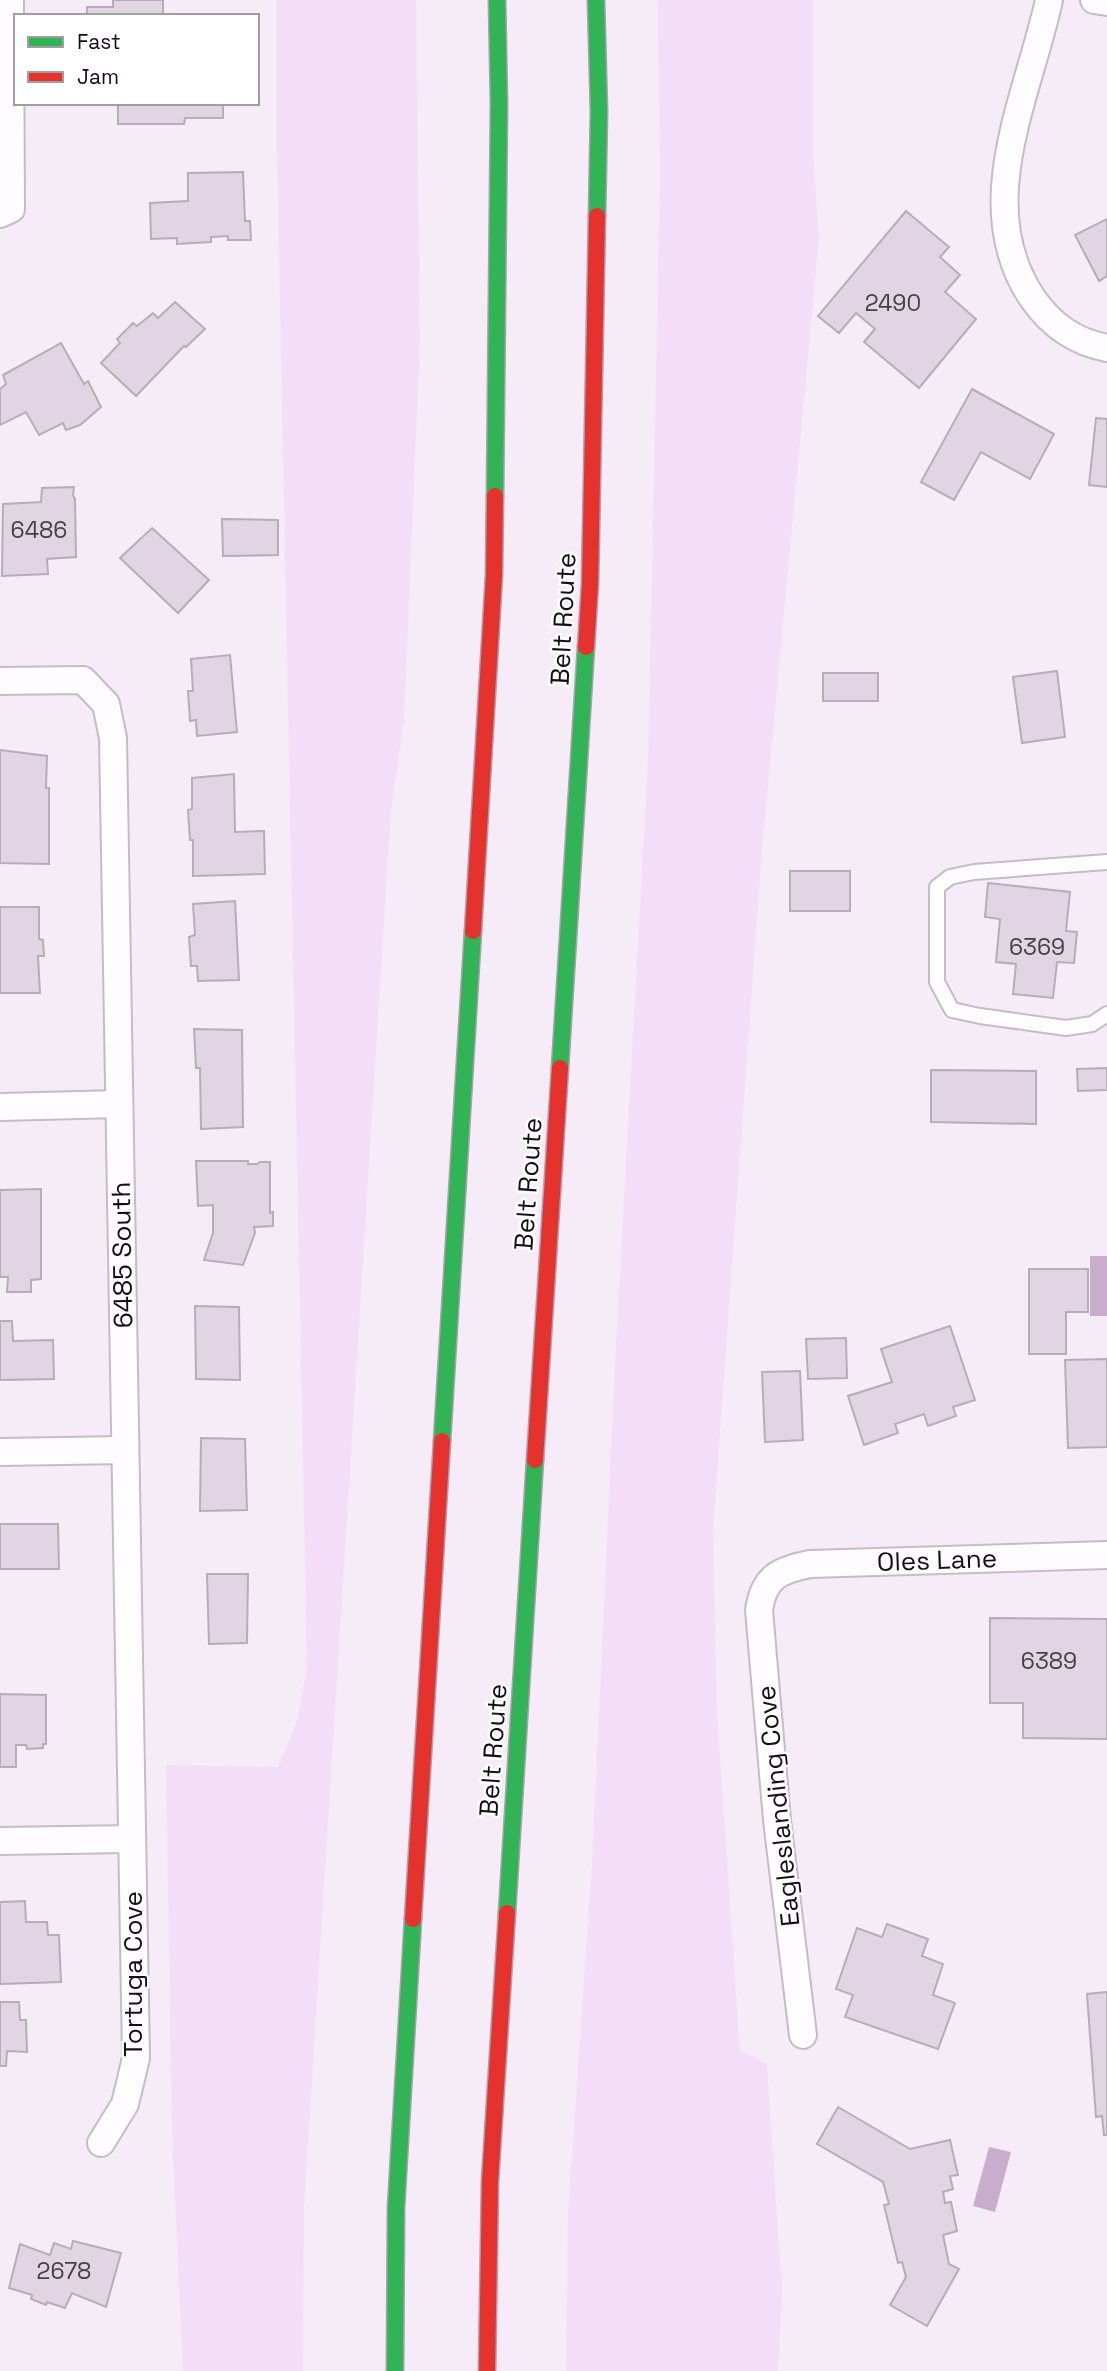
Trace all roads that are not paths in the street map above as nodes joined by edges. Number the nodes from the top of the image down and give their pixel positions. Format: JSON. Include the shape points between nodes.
{"nodes":[{"id":1,"x":10,"y":0,"type":"edge"},
{"id":2,"x":497,"y":0,"type":"edge"},
{"id":3,"x":596,"y":0,"type":"edge"},
{"id":4,"x":1049,"y":0,"type":"edge"},
{"id":5,"x":1094,"y":0,"type":"edge"},
{"id":6,"x":1107,"y":2,"type":"edge"},
{"id":7,"x":5,"y":211,"type":"edge"},
{"id":8,"x":1107,"y":348,"type":"edge"},
{"id":9,"x":0,"y":681,"type":"edge"},
{"id":10,"x":1107,"y":862,"type":"edge"},
{"id":11,"x":1107,"y":1014,"type":"edge"},
{"id":12,"x":119,"y":1104,"type":"junction"},
{"id":13,"x":0,"y":1107,"type":"edge"},
{"id":14,"x":125,"y":1450,"type":"junction"},
{"id":15,"x":0,"y":1452,"type":"edge"},
{"id":16,"x":1107,"y":1555,"type":"edge"},
{"id":17,"x":771,"y":1579,"type":"joint"},
{"id":18,"x":131,"y":1839,"type":"junction"},
{"id":19,"x":0,"y":1842,"type":"edge"},
{"id":20,"x":803,"y":2035,"type":"dead end"},
{"id":21,"x":101,"y":2143,"type":"dead end"},
{"id":22,"x":490,"y":2181,"type":"junction"},
{"id":23,"x":503,"y":2317,"type":"dead end"},
{"id":24,"x":395,"y":2371,"type":"edge"},
{"id":25,"x":486,"y":2371,"type":"edge"}],
"edges":[{"from":1,"to":7,"type":"street","via":[[12,104]]},
{"from":2,"to":24,"type":"highway","via":[[494,575],[396,2208]]},
{"from":3,"to":22,"type":"highway","name":"Belt Route","via":[[599,112],[590,584]]},
{"from":4,"to":8,"type":"street","via":[[1010,144],[1003,195],[1005,219],[1015,265],[1040,309],[1071,336]]},
{"from":5,"to":6,"type":"street"},
{"from":9,"to":12,"type":"street","name":"6485 South","via":[[83,680],[106,704],[113,738]]},
{"from":10,"to":11,"type":"lane","via":[[950,877],[937,887],[935,920],[937,982],[952,1010],[1066,1028],[1092,1024]]},
{"from":12,"to":13,"type":"street"},
{"from":12,"to":14,"type":"street","name":"6485 South"},
{"from":14,"to":15,"type":"street"},
{"from":14,"to":18,"type":"street","name":"6485 South"},
{"from":16,"to":17,"type":"street","name":"Oles Lane","via":[[810,1564]]},
{"from":17,"to":20,"type":"street","name":"Eagleslanding Cove","via":[[759,1610],[777,1820]]},
{"from":18,"to":19,"type":"street"},
{"from":18,"to":21,"type":"street","name":"Tortuga Cove","via":[[136,2058],[125,2104]]},
{"from":22,"to":23,"type":"highway"},
{"from":22,"to":25,"type":"highway","name":"Belt Route"}]}
